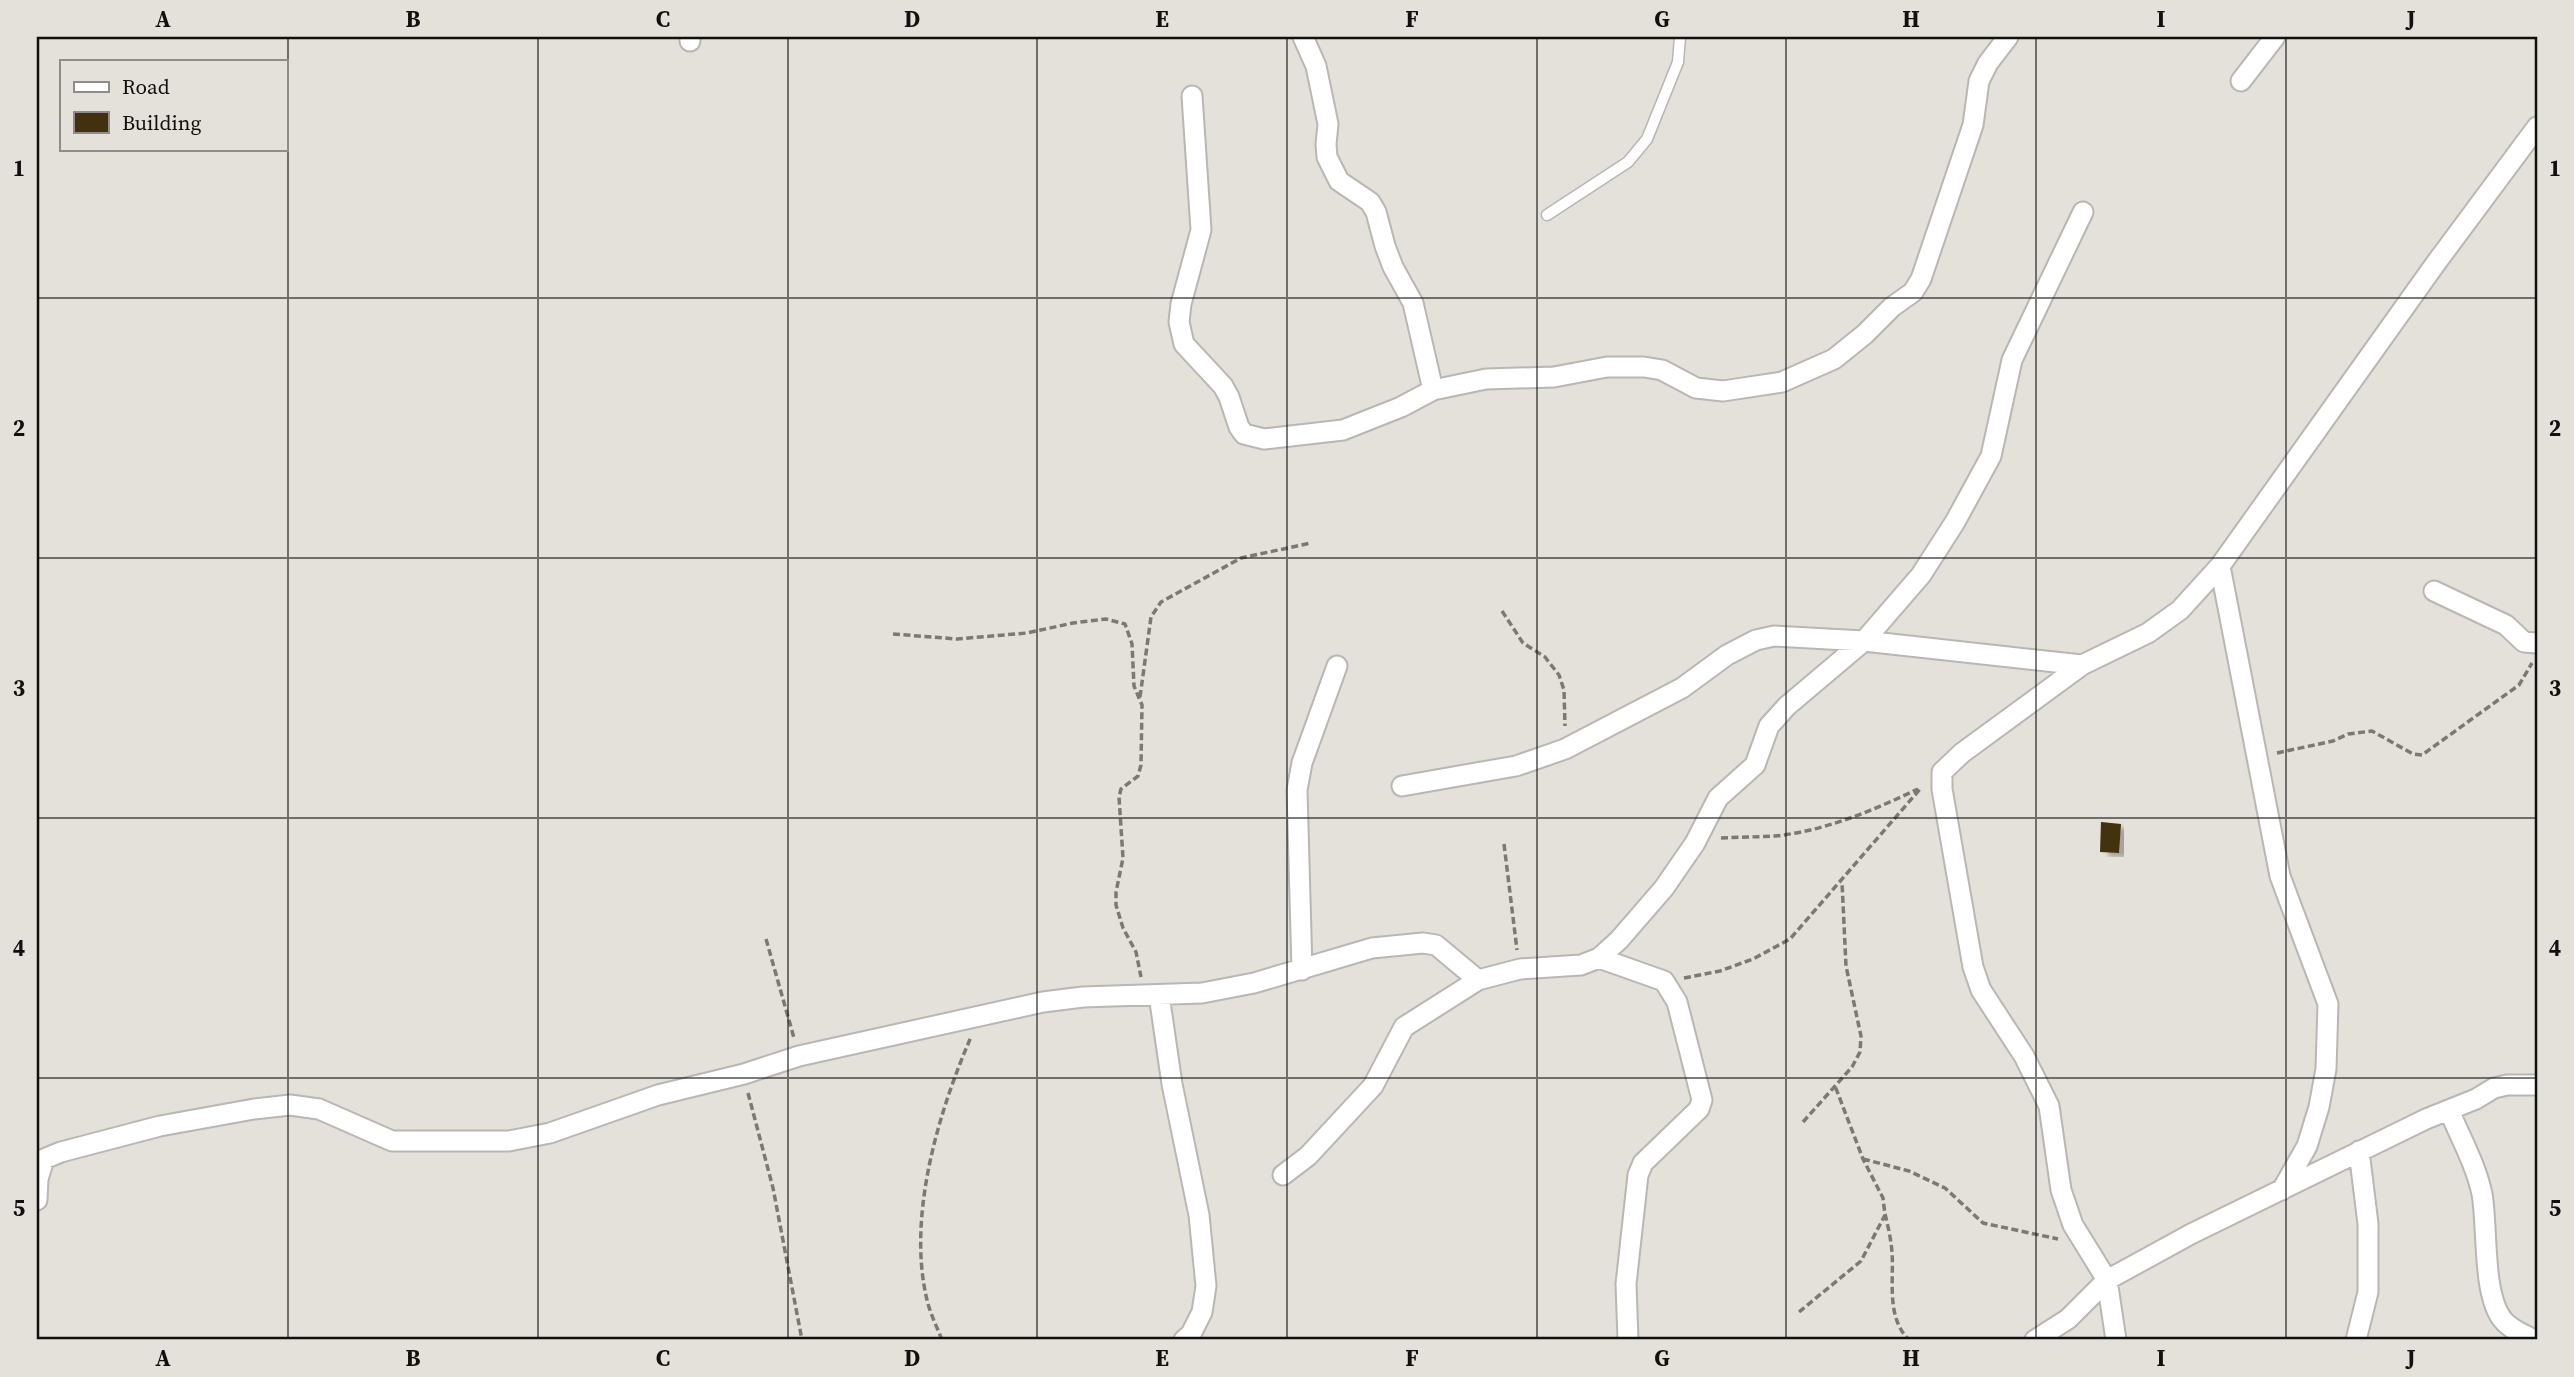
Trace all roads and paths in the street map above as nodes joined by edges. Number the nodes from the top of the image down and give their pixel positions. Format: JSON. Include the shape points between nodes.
{"nodes":[{"id":1,"x":1303,"y":37,"type":"edge"},
{"id":2,"x":1680,"y":37,"type":"edge"},
{"id":3,"x":2008,"y":37,"type":"edge"},
{"id":4,"x":2275,"y":37,"type":"edge"},
{"id":5,"x":2241,"y":81,"type":"dead end"},
{"id":6,"x":1192,"y":96,"type":"dead end"},
{"id":7,"x":2537,"y":127,"type":"edge"},
{"id":8,"x":2083,"y":212,"type":"dead end"},
{"id":9,"x":1547,"y":215,"type":"dead end"},
{"id":10,"x":1433,"y":390,"type":"junction"},
{"id":11,"x":1311,"y":543,"type":"dead end"},
{"id":12,"x":2220,"y":566,"type":"junction"},
{"id":13,"x":2434,"y":591,"type":"dead end"},
{"id":14,"x":1502,"y":611,"type":"dead end"},
{"id":15,"x":893,"y":634,"type":"dead end"},
{"id":16,"x":1864,"y":641,"type":"junction"},
{"id":17,"x":2535,"y":652,"type":"edge"},
{"id":18,"x":2082,"y":665,"type":"junction"},
{"id":19,"x":1337,"y":666,"type":"dead end"},
{"id":20,"x":1140,"y":699,"type":"junction"},
{"id":21,"x":2255,"y":747,"type":"junction"},
{"id":22,"x":1565,"y":749,"type":"junction"},
{"id":23,"x":1941,"y":779,"type":"junction"},
{"id":24,"x":1402,"y":786,"type":"dead end"},
{"id":25,"x":1922,"y":787,"type":"junction"},
{"id":26,"x":1695,"y":843,"type":"junction"},
{"id":27,"x":1504,"y":844,"type":"dead end"},
{"id":28,"x":1842,"y":880,"type":"junction"},
{"id":29,"x":766,"y":939,"type":"dead end"},
{"id":30,"x":1599,"y":958,"type":"junction"},
{"id":31,"x":1520,"y":969,"type":"junction"},
{"id":32,"x":1302,"y":970,"type":"junction"},
{"id":33,"x":1478,"y":980,"type":"junction"},
{"id":34,"x":1664,"y":981,"type":"junction"},
{"id":35,"x":1152,"y":996,"type":"junction"},
{"id":36,"x":980,"y":1016,"type":"junction"},
{"id":37,"x":799,"y":1056,"type":"junction"},
{"id":38,"x":744,"y":1074,"type":"junction"},
{"id":39,"x":2537,"y":1085,"type":"edge"},
{"id":40,"x":1835,"y":1086,"type":"junction"},
{"id":41,"x":2449,"y":1110,"type":"junction"},
{"id":42,"x":1803,"y":1122,"type":"dead end"},
{"id":43,"x":2359,"y":1151,"type":"junction"},
{"id":44,"x":1863,"y":1159,"type":"junction"},
{"id":45,"x":40,"y":1160,"type":"edge"},
{"id":46,"x":1283,"y":1175,"type":"dead end"},
{"id":47,"x":2282,"y":1190,"type":"junction"},
{"id":48,"x":37,"y":1200,"type":"edge"},
{"id":49,"x":1885,"y":1212,"type":"junction"},
{"id":50,"x":2087,"y":1247,"type":"junction"},
{"id":51,"x":2107,"y":1279,"type":"junction"},
{"id":52,"x":1800,"y":1312,"type":"dead end"},
{"id":53,"x":802,"y":1340,"type":"edge"},
{"id":54,"x":942,"y":1340,"type":"edge"},
{"id":55,"x":1184,"y":1340,"type":"edge"},
{"id":56,"x":1628,"y":1340,"type":"edge"},
{"id":57,"x":1909,"y":1340,"type":"edge"},
{"id":58,"x":2035,"y":1340,"type":"edge"},
{"id":59,"x":2116,"y":1340,"type":"edge"},
{"id":60,"x":2356,"y":1340,"type":"edge"},
{"id":61,"x":2534,"y":1340,"type":"edge"}],
"edges":[{"from":1,"to":10,"type":"street","via":[[1316,66],[1328,124],[1327,157],[1339,181],[1370,202],[1376,212],[1393,267],[1413,303]]},
{"from":2,"to":9,"type":"lane","via":[[1678,62],[1647,139],[1628,162]]},
{"from":3,"to":10,"type":"street","via":[[1979,81],[1973,125],[1921,279],[1913,292],[1834,359],[1782,383],[1723,391],[1696,388],[1662,370],[1644,367],[1486,379]]},
{"from":4,"to":5,"type":"street"},
{"from":6,"to":10,"type":"street","via":[[1201,230],[1181,304],[1181,336],[1223,386],[1244,434],[1264,439],[1343,430]]},
{"from":7,"to":12,"type":"street"},
{"from":8,"to":16,"type":"street","via":[[2012,360],[1991,456],[1921,575]]},
{"from":11,"to":20,"type":"path","via":[[1241,558],[1161,602],[1151,617]]},
{"from":12,"to":18,"type":"street","via":[[2180,610],[2148,633]]},
{"from":12,"to":21,"type":"street"},
{"from":13,"to":17,"type":"street","via":[[2506,625]]},
{"from":14,"to":22,"type":"path","via":[[1523,643],[1545,657],[1559,676],[1564,690]]},
{"from":15,"to":20,"type":"path","via":[[957,639],[1027,633],[1095,620],[1119,622],[1129,632],[1134,686]]},
{"from":16,"to":18,"type":"street"},
{"from":16,"to":22,"type":"street","via":[[1774,636],[1756,640],[1682,688]]},
{"from":16,"to":26,"type":"street","via":[[1769,726],[1755,765],[1718,798]]},
{"from":17,"to":21,"type":"path","via":[[2519,685],[2422,755],[2372,731],[2282,753]]},
{"from":18,"to":23,"type":"street","via":[[1962,753],[1942,772]]},
{"from":19,"to":32,"type":"street","via":[[1302,763],[1297,790]]},
{"from":20,"to":35,"type":"path","via":[[1141,772],[1121,789],[1119,797],[1123,858],[1115,892],[1123,928]]},
{"from":21,"to":47,"type":"street","via":[[2280,876],[2328,1004],[2326,1069],[2319,1107],[2306,1146]]},
{"from":22,"to":24,"type":"street","via":[[1516,766]]},
{"from":23,"to":25,"type":"path"},
{"from":23,"to":50,"type":"street","via":[[1973,967],[2049,1106],[2061,1190],[2073,1225]]},
{"from":25,"to":26,"type":"path","via":[[1821,827]]},
{"from":25,"to":28,"type":"path"},
{"from":26,"to":30,"type":"street","via":[[1664,888]]},
{"from":27,"to":31,"type":"path"},
{"from":28,"to":34,"type":"path","via":[[1790,939],[1720,971]]},
{"from":28,"to":40,"type":"path","via":[[1846,965],[1861,1036],[1860,1052]]},
{"from":29,"to":37,"type":"path"},
{"from":30,"to":31,"type":"street","via":[[1581,965]]},
{"from":30,"to":34,"type":"street"},
{"from":31,"to":33,"type":"street"},
{"from":32,"to":33,"type":"street","via":[[1371,948],[1430,943]]},
{"from":32,"to":35,"type":"street","via":[[1202,993]]},
{"from":33,"to":46,"type":"street","via":[[1404,1027],[1373,1086],[1308,1156]]},
{"from":34,"to":56,"type":"street","via":[[1677,1002],[1702,1103],[1643,1163],[1638,1175],[1626,1284]]},
{"from":35,"to":36,"type":"street","via":[[1083,997]]},
{"from":35,"to":55,"type":"street","via":[[1199,1215],[1206,1286],[1202,1312]]},
{"from":36,"to":37,"type":"street"},
{"from":36,"to":54,"type":"path","via":[[939,1128],[921,1212],[927,1299]]},
{"from":37,"to":38,"type":"street"},
{"from":38,"to":45,"type":"street","via":[[658,1095],[550,1133],[509,1141],[392,1141],[319,1109],[290,1105],[160,1126]]},
{"from":38,"to":53,"type":"path","via":[[773,1188]]},
{"from":39,"to":41,"type":"street","via":[[2494,1088]]},
{"from":40,"to":42,"type":"path"},
{"from":40,"to":44,"type":"path"},
{"from":41,"to":43,"type":"street"},
{"from":41,"to":61,"type":"street","via":[[2482,1194],[2494,1305],[2508,1325]]},
{"from":43,"to":47,"type":"street"},
{"from":43,"to":60,"type":"street","via":[[2368,1224],[2368,1292]]},
{"from":44,"to":49,"type":"path","via":[[1883,1198]]},
{"from":44,"to":50,"type":"path","via":[[1909,1171],[1945,1188],[1983,1223]]},
{"from":45,"to":48,"type":"street"},
{"from":47,"to":51,"type":"street"},
{"from":49,"to":52,"type":"path","via":[[1861,1261]]},
{"from":49,"to":57,"type":"path","via":[[1892,1249],[1895,1322]]},
{"from":50,"to":51,"type":"street"},
{"from":51,"to":58,"type":"street","via":[[2068,1319]]},
{"from":51,"to":59,"type":"street"}]}
